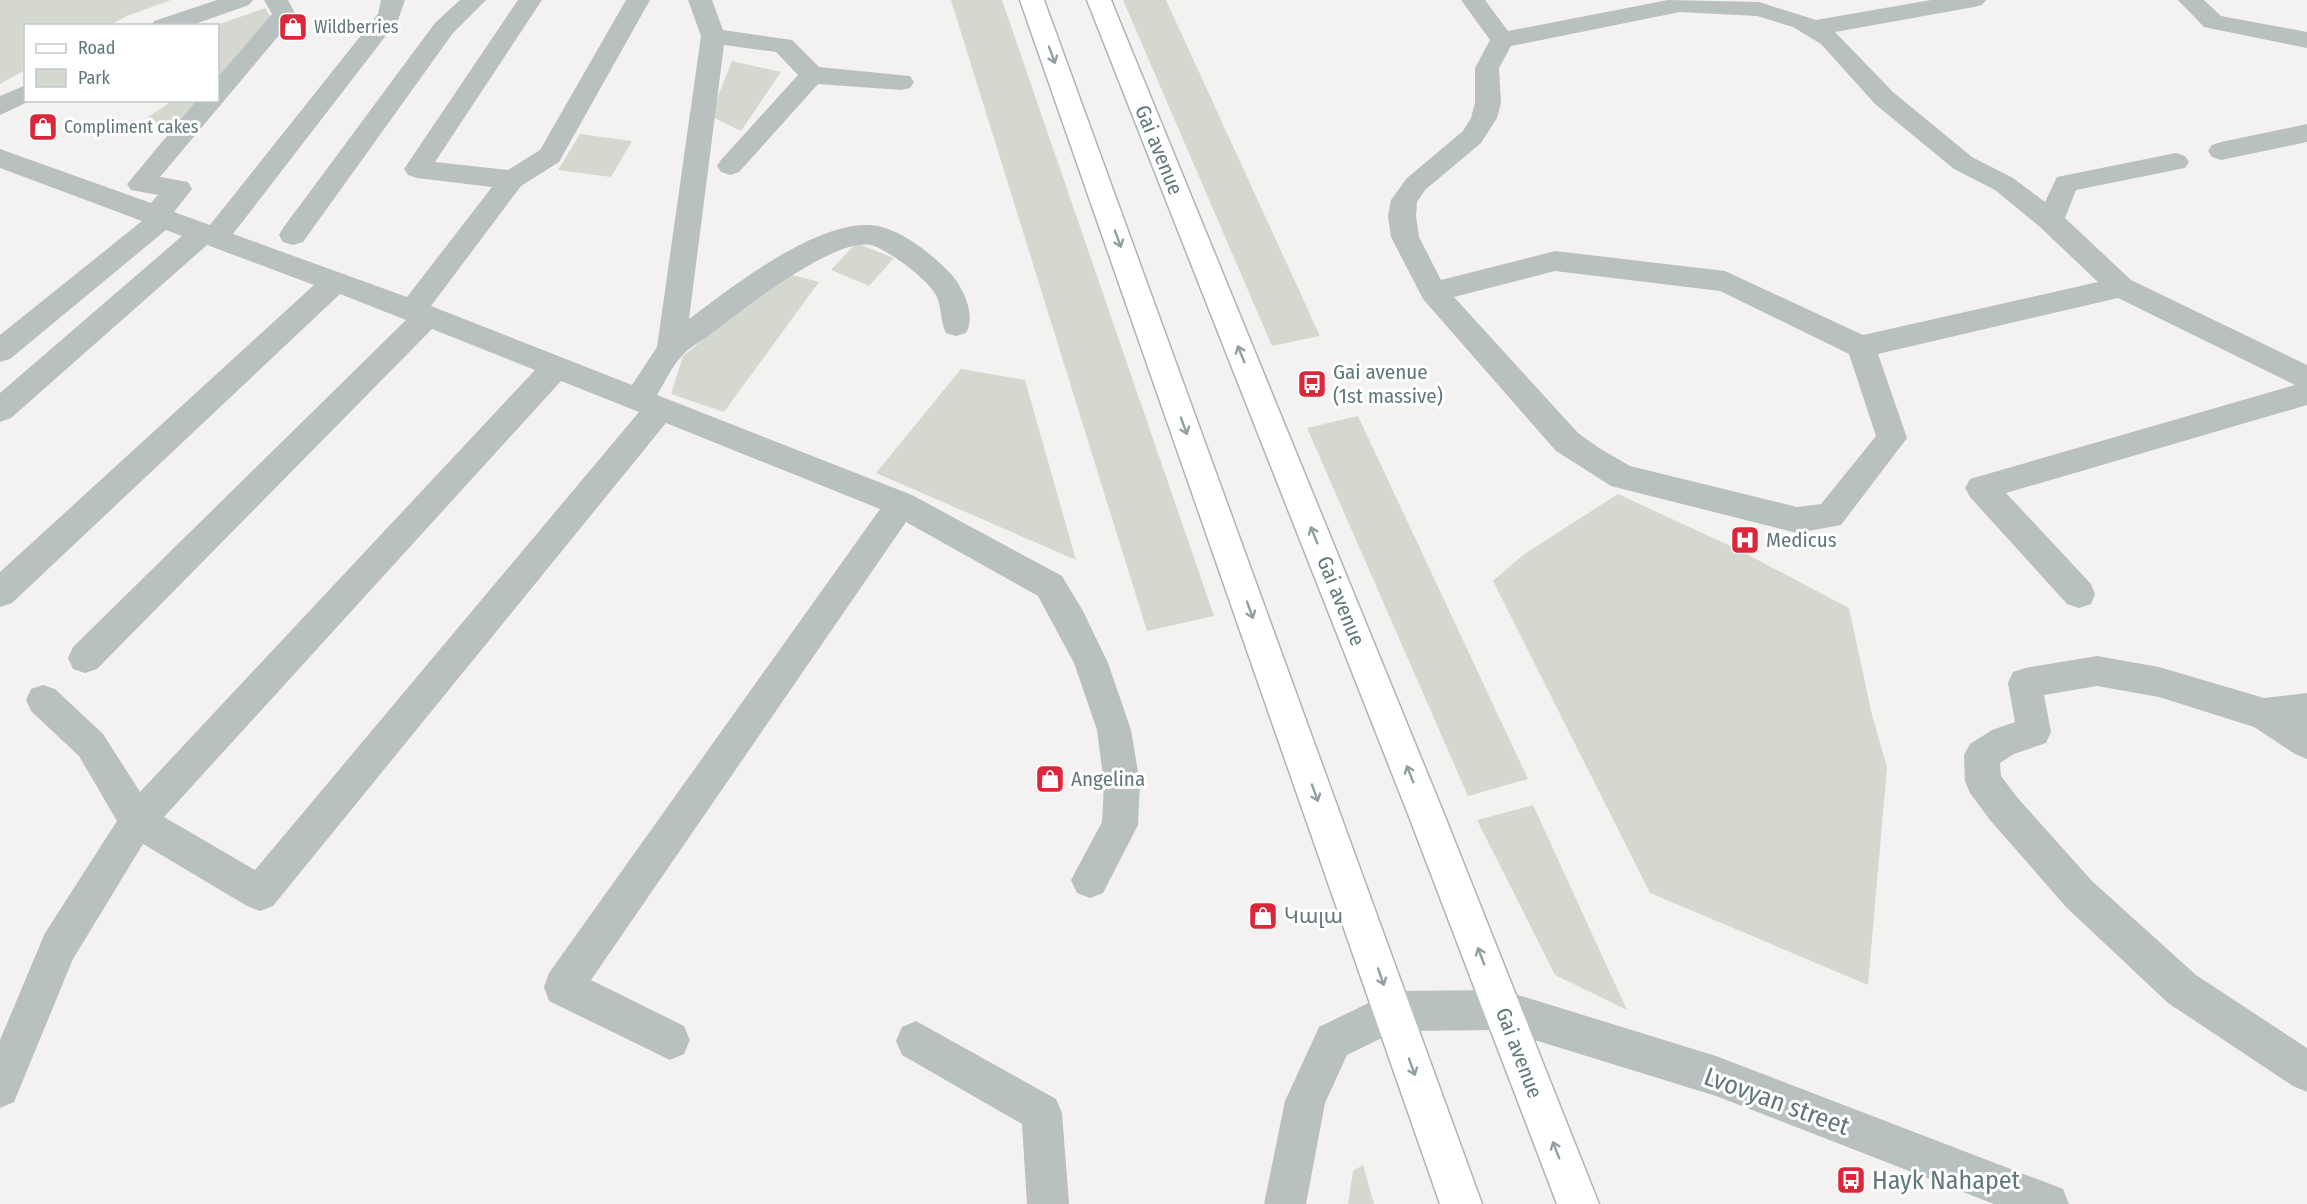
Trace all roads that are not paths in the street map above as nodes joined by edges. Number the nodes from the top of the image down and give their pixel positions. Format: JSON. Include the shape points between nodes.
{"nodes":[{"id":1,"x":241,"y":0,"type":"edge"},
{"id":2,"x":276,"y":0,"type":"edge"},
{"id":3,"x":393,"y":0,"type":"edge"},
{"id":4,"x":474,"y":0,"type":"edge"},
{"id":5,"x":530,"y":0,"type":"edge"},
{"id":6,"x":638,"y":0,"type":"edge"},
{"id":7,"x":700,"y":0,"type":"edge"},
{"id":8,"x":1032,"y":0,"type":"edge"},
{"id":9,"x":1099,"y":0,"type":"edge"},
{"id":10,"x":1473,"y":0,"type":"edge"},
{"id":11,"x":1974,"y":0,"type":"edge"},
{"id":12,"x":2190,"y":0,"type":"edge"},
{"id":13,"x":1678,"y":3,"type":"edge"},
{"id":14,"x":169,"y":24,"type":"edge"},
{"id":15,"x":444,"y":28,"type":"junction"},
{"id":16,"x":1812,"y":28,"type":"junction"},
{"id":17,"x":490,"y":32,"type":"junction"},
{"id":18,"x":713,"y":36,"type":"junction"},
{"id":19,"x":1502,"y":40,"type":"junction"},
{"id":20,"x":2307,"y":40,"type":"edge"},
{"id":21,"x":813,"y":75,"type":"junction"},
{"id":22,"x":901,"y":82,"type":"dead end"},
{"id":23,"x":219,"y":92,"type":"edge"},
{"id":24,"x":24,"y":94,"type":"edge"},
{"id":25,"x":209,"y":102,"type":"edge"},
{"id":26,"x":0,"y":107,"type":"edge"},
{"id":27,"x":2307,"y":133,"type":"edge"},
{"id":28,"x":2221,"y":152,"type":"dead end"},
{"id":29,"x":0,"y":158,"type":"edge"},
{"id":30,"x":2176,"y":162,"type":"dead end"},
{"id":31,"x":730,"y":166,"type":"dead end"},
{"id":32,"x":513,"y":180,"type":"junction"},
{"id":33,"x":159,"y":217,"type":"junction"},
{"id":34,"x":2050,"y":220,"type":"junction"},
{"id":35,"x":293,"y":235,"type":"dead end"},
{"id":36,"x":209,"y":236,"type":"junction"},
{"id":37,"x":334,"y":282,"type":"junction"},
{"id":38,"x":2121,"y":287,"type":"junction"},
{"id":39,"x":1433,"y":291,"type":"junction"},
{"id":40,"x":420,"y":314,"type":"junction"},
{"id":41,"x":956,"y":325,"type":"dead end"},
{"id":42,"x":1861,"y":347,"type":"junction"},
{"id":43,"x":672,"y":348,"type":"junction"},
{"id":44,"x":0,"y":351,"type":"edge"},
{"id":45,"x":555,"y":368,"type":"junction"},
{"id":46,"x":2307,"y":378,"type":"edge"},
{"id":47,"x":2307,"y":393,"type":"edge"},
{"id":48,"x":648,"y":405,"type":"junction"},
{"id":49,"x":0,"y":410,"type":"edge"},
{"id":50,"x":901,"y":504,"type":"junction"},
{"id":51,"x":0,"y":593,"type":"edge"},
{"id":52,"x":2079,"y":594,"type":"dead end"},
{"id":53,"x":85,"y":658,"type":"dead end"},
{"id":54,"x":43,"y":700,"type":"dead end"},
{"id":55,"x":2307,"y":709,"type":"edge"},
{"id":56,"x":2264,"y":714,"type":"junction"},
{"id":57,"x":2307,"y":744,"type":"edge"},
{"id":58,"x":137,"y":821,"type":"junction"},
{"id":59,"x":1090,"y":880,"type":"dead end"},
{"id":60,"x":1502,"y":1010,"type":"junction"},
{"id":61,"x":1393,"y":1011,"type":"junction"},
{"id":62,"x":670,"y":1040,"type":"dead end"},
{"id":63,"x":916,"y":1041,"type":"dead end"},
{"id":64,"x":2307,"y":1072,"type":"edge"},
{"id":65,"x":0,"y":1088,"type":"edge"},
{"id":66,"x":1048,"y":1204,"type":"edge"},
{"id":67,"x":1286,"y":1204,"type":"edge"},
{"id":68,"x":1461,"y":1204,"type":"edge"},
{"id":69,"x":1578,"y":1204,"type":"edge"},
{"id":70,"x":2048,"y":1204,"type":"edge"}],
"edges":[{"from":1,"to":14,"type":"street"},
{"from":2,"to":23,"type":"street","via":[[284,15]]},
{"from":3,"to":36,"type":"street","via":[[390,15]]},
{"from":4,"to":15,"type":"street"},
{"from":5,"to":17,"type":"street"},
{"from":6,"to":32,"type":"street","via":[[549,156]]},
{"from":7,"to":18,"type":"street"},
{"from":8,"to":61,"type":"main road","one_way":true},
{"from":60,"to":9,"type":"main road","name":"Gai avenue","one_way":true},
{"from":10,"to":19,"type":"street"},
{"from":11,"to":16,"type":"street"},
{"from":12,"to":20,"type":"street","via":[[2213,22]]},
{"from":13,"to":16,"type":"street","via":[[1759,9]]},
{"from":13,"to":19,"type":"street"},
{"from":15,"to":17,"type":"street"},
{"from":15,"to":35,"type":"street"},
{"from":16,"to":34,"type":"street","via":[[1830,39],[1884,98],[1962,163],[2004,184]]},
{"from":17,"to":32,"type":"street","via":[[417,169]]},
{"from":18,"to":21,"type":"street","via":[[783,45]]},
{"from":18,"to":43,"type":"street"},
{"from":19,"to":39,"type":"street","via":[[1486,68],[1488,103],[1484,118],[1472,136],[1416,184],[1404,200],[1405,237]]},
{"from":21,"to":22,"type":"street"},
{"from":21,"to":31,"type":"street"},
{"from":24,"to":26,"type":"street"},
{"from":25,"to":33,"type":"street","via":[[140,184],[179,189]]},
{"from":27,"to":28,"type":"street"},
{"from":29,"to":33,"type":"street"},
{"from":30,"to":34,"type":"street","via":[[2066,183]]},
{"from":32,"to":40,"type":"street"},
{"from":33,"to":36,"type":"street"},
{"from":33,"to":44,"type":"street"},
{"from":34,"to":38,"type":"street"},
{"from":36,"to":37,"type":"street"},
{"from":36,"to":49,"type":"street"},
{"from":37,"to":40,"type":"street"},
{"from":37,"to":51,"type":"street"},
{"from":38,"to":42,"type":"street"},
{"from":38,"to":46,"type":"street"},
{"from":39,"to":42,"type":"street","via":[[1555,261],[1725,281]]},
{"from":39,"to":42,"type":"street","via":[[1567,442],[1588,457],[1622,477],[1797,520],[1830,516],[1892,438]]},
{"from":40,"to":45,"type":"street"},
{"from":40,"to":53,"type":"street"},
{"from":41,"to":43,"type":"street","via":[[955,307],[943,282],[902,248],[868,234],[824,245],[784,267]]},
{"from":43,"to":48,"type":"street"},
{"from":45,"to":48,"type":"street"},
{"from":45,"to":58,"type":"street"},
{"from":47,"to":52,"type":"street","via":[[1981,488]]},
{"from":48,"to":50,"type":"street"},
{"from":48,"to":58,"type":"street","via":[[260,893]]},
{"from":50,"to":59,"type":"street","via":[[1050,586],[1071,621],[1091,663],[1114,730],[1122,784],[1120,825]]},
{"from":50,"to":62,"type":"street","via":[[563,987]]},
{"from":54,"to":58,"type":"street","via":[[91,745]]},
{"from":55,"to":56,"type":"street"},
{"from":56,"to":57,"type":"street"},
{"from":56,"to":64,"type":"street","via":[[2159,681],[2097,671],[2025,683],[2034,732],[2004,741],[1982,755],[1983,781],[2079,894],[2182,989]]},
{"from":58,"to":65,"type":"street","via":[[59,946]]},
{"from":60,"to":61,"type":"street","name":"Lvovyan street"},
{"from":69,"to":60,"type":"main road","name":"Gai avenue","one_way":true},
{"from":60,"to":70,"type":"street","name":"Lvovyan street","via":[[1716,1076]]},
{"from":61,"to":67,"type":"street","via":[[1333,1041],[1305,1101]]},
{"from":61,"to":68,"type":"main road","one_way":true},
{"from":63,"to":66,"type":"street","via":[[1042,1113]]}]}
